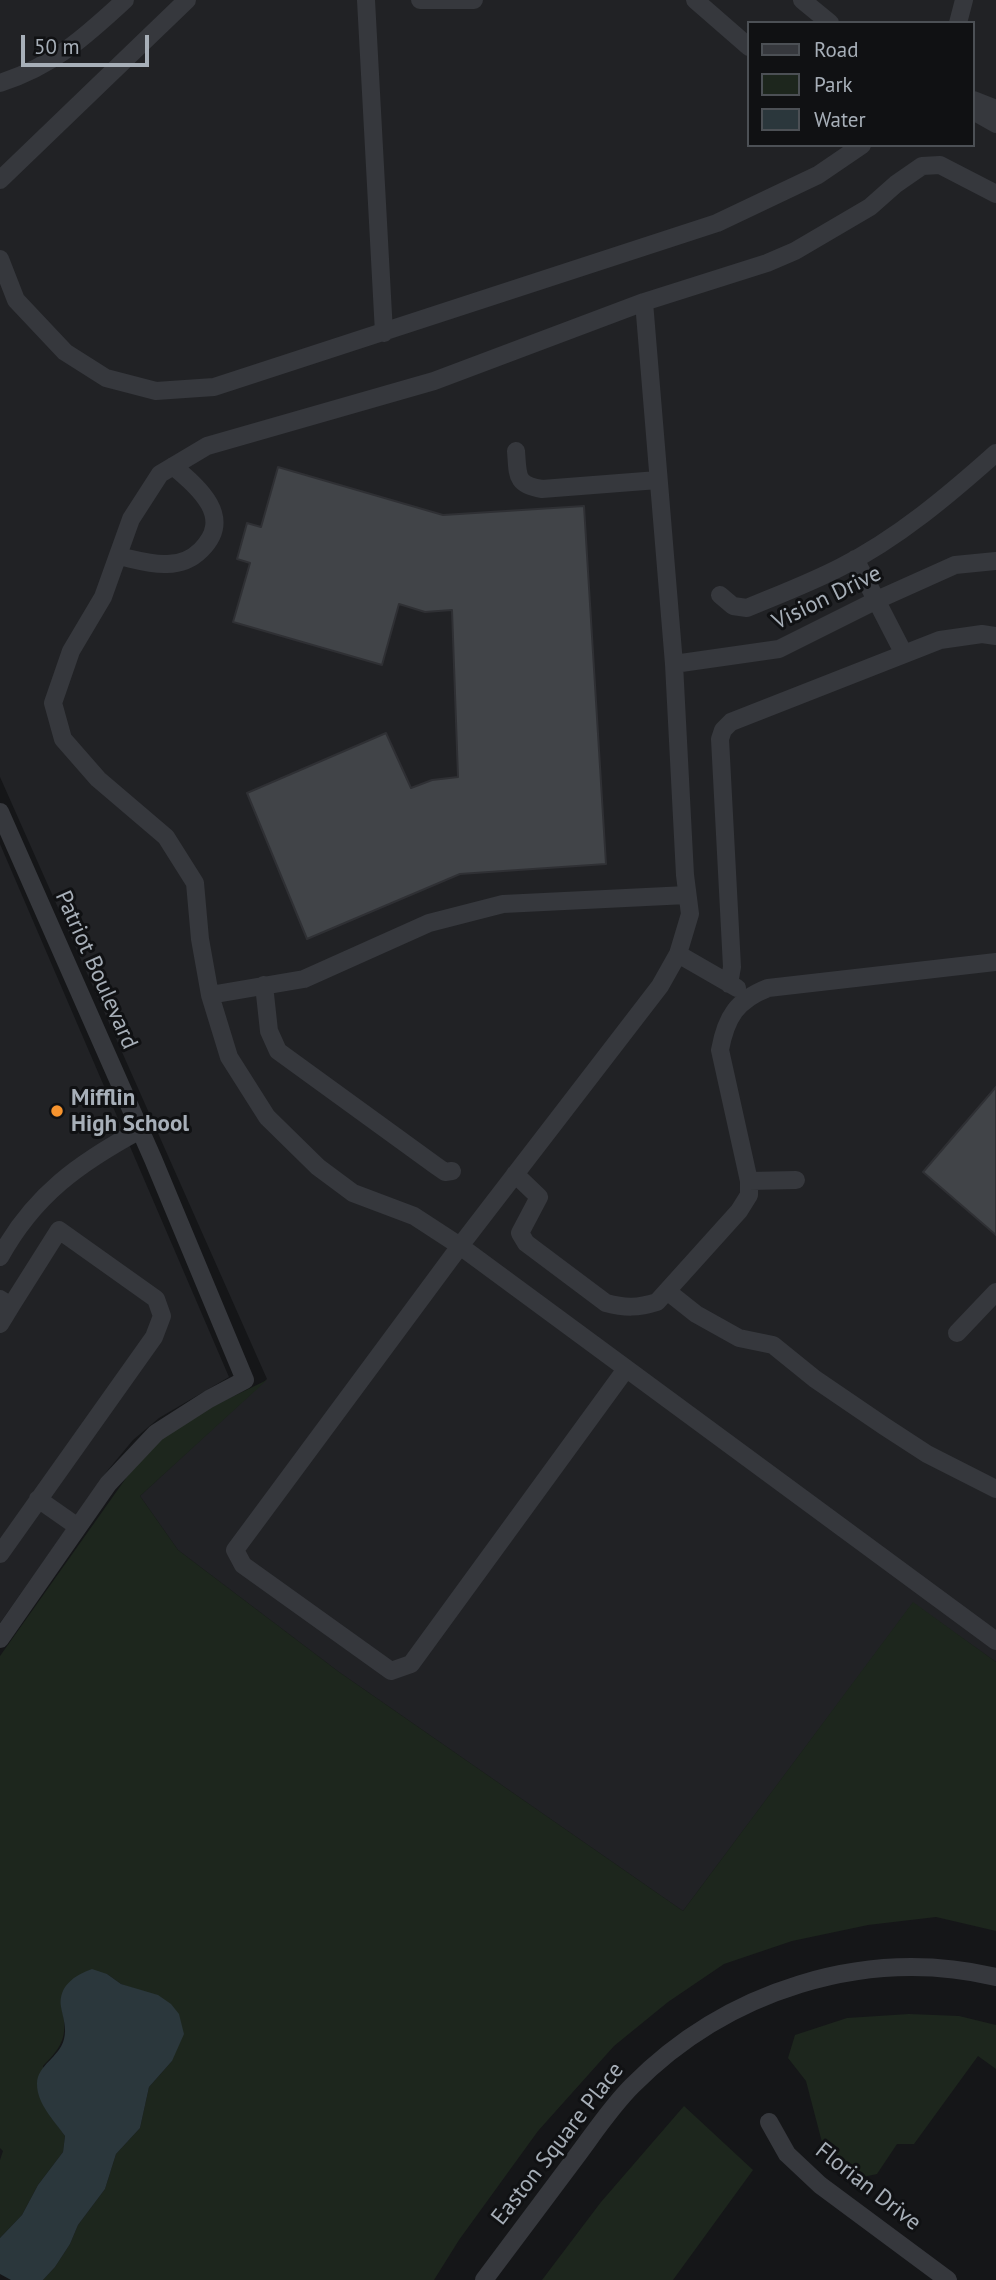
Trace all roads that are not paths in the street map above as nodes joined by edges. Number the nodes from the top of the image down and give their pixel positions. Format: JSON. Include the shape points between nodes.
{"nodes":[{"id":1,"x":125,"y":0,"type":"edge"},
{"id":2,"x":187,"y":0,"type":"edge"},
{"id":3,"x":366,"y":0,"type":"edge"},
{"id":4,"x":421,"y":0,"type":"edge"},
{"id":5,"x":474,"y":0,"type":"edge"},
{"id":6,"x":695,"y":0,"type":"edge"},
{"id":7,"x":802,"y":0,"type":"edge"},
{"id":8,"x":964,"y":0,"type":"edge"},
{"id":9,"x":828,"y":21,"type":"edge"},
{"id":10,"x":959,"y":21,"type":"edge"},
{"id":11,"x":748,"y":46,"type":"edge"},
{"id":12,"x":0,"y":83,"type":"edge"},
{"id":13,"x":975,"y":101,"type":"edge"},
{"id":14,"x":996,"y":109,"type":"edge"},
{"id":15,"x":975,"y":112,"type":"edge"},
{"id":16,"x":996,"y":124,"type":"edge"},
{"id":17,"x":859,"y":147,"type":"edge"},
{"id":18,"x":0,"y":180,"type":"edge"},
{"id":19,"x":996,"y":194,"type":"edge"},
{"id":20,"x":0,"y":259,"type":"edge"},
{"id":21,"x":644,"y":302,"type":"junction"},
{"id":22,"x":384,"y":333,"type":"junction"},
{"id":23,"x":516,"y":451,"type":"dead end"},
{"id":24,"x":996,"y":453,"type":"edge"},
{"id":25,"x":173,"y":466,"type":"junction"},
{"id":26,"x":658,"y":480,"type":"junction"},
{"id":27,"x":118,"y":556,"type":"junction"},
{"id":28,"x":855,"y":559,"type":"junction"},
{"id":29,"x":996,"y":561,"type":"edge"},
{"id":30,"x":720,"y":595,"type":"dead end"},
{"id":31,"x":877,"y":600,"type":"junction"},
{"id":32,"x":996,"y":636,"type":"edge"},
{"id":33,"x":904,"y":654,"type":"junction"},
{"id":34,"x":674,"y":664,"type":"junction"},
{"id":35,"x":0,"y":812,"type":"edge"},
{"id":36,"x":687,"y":895,"type":"junction"},
{"id":37,"x":678,"y":954,"type":"junction"},
{"id":38,"x":996,"y":962,"type":"edge"},
{"id":39,"x":729,"y":984,"type":"junction"},
{"id":40,"x":264,"y":985,"type":"junction"},
{"id":41,"x":210,"y":995,"type":"junction"},
{"id":42,"x":749,"y":995,"type":"junction"},
{"id":43,"x":140,"y":1130,"type":"junction"},
{"id":44,"x":452,"y":1171,"type":"dead end"},
{"id":45,"x":516,"y":1174,"type":"junction"},
{"id":46,"x":796,"y":1180,"type":"dead end"},
{"id":47,"x":749,"y":1181,"type":"junction"},
{"id":48,"x":460,"y":1246,"type":"junction"},
{"id":49,"x":0,"y":1257,"type":"edge"},
{"id":50,"x":667,"y":1291,"type":"junction"},
{"id":51,"x":996,"y":1292,"type":"edge"},
{"id":52,"x":5,"y":1303,"type":"edge"},
{"id":53,"x":0,"y":1324,"type":"edge"},
{"id":54,"x":957,"y":1333,"type":"dead end"},
{"id":55,"x":626,"y":1368,"type":"junction"},
{"id":56,"x":996,"y":1489,"type":"edge"},
{"id":57,"x":38,"y":1499,"type":"junction"},
{"id":58,"x":78,"y":1527,"type":"junction"},
{"id":59,"x":0,"y":1554,"type":"edge"},
{"id":60,"x":0,"y":1639,"type":"edge"},
{"id":61,"x":996,"y":1641,"type":"edge"},
{"id":62,"x":996,"y":1977,"type":"edge"},
{"id":63,"x":768,"y":2122,"type":"dead end"},
{"id":64,"x":484,"y":2280,"type":"edge"},
{"id":65,"x":948,"y":2280,"type":"edge"}],
"edges":[{"from":1,"to":12,"type":"street","via":[[55,59]]},
{"from":2,"to":18,"type":"street"},
{"from":3,"to":22,"type":"street"},
{"from":4,"to":5,"type":"street"},
{"from":6,"to":11,"type":"street"},
{"from":7,"to":9,"type":"street"},
{"from":8,"to":10,"type":"street"},
{"from":13,"to":14,"type":"street"},
{"from":15,"to":16,"type":"street"},
{"from":17,"to":22,"type":"street","via":[[818,175],[717,223]]},
{"from":19,"to":21,"type":"street","via":[[940,165],[922,166],[870,207],[795,251]]},
{"from":20,"to":22,"type":"street","via":[[16,300],[65,352],[106,378],[156,391],[214,387]]},
{"from":21,"to":25,"type":"street","via":[[434,381],[206,446]]},
{"from":21,"to":26,"type":"street"},
{"from":23,"to":26,"type":"street","via":[[518,474],[528,487]]},
{"from":24,"to":28,"type":"street","via":[[907,526]]},
{"from":25,"to":27,"type":"street","via":[[160,474],[131,519]]},
{"from":25,"to":27,"type":"street","via":[[199,488],[215,515],[207,544],[182,563],[164,565]]},
{"from":26,"to":34,"type":"street"},
{"from":27,"to":41,"type":"street","via":[[103,597],[71,651],[53,703],[63,739],[98,779],[166,837],[195,883]]},
{"from":28,"to":30,"type":"street","via":[[747,608],[733,606]]},
{"from":28,"to":31,"type":"street"},
{"from":29,"to":31,"type":"street","name":"Vision Drive","via":[[955,565]]},
{"from":31,"to":33,"type":"street"},
{"from":31,"to":34,"type":"street","name":"Vision Drive","via":[[779,649]]},
{"from":32,"to":33,"type":"street","via":[[940,640]]},
{"from":33,"to":39,"type":"street","via":[[731,722],[723,730]]},
{"from":34,"to":36,"type":"street"},
{"from":35,"to":43,"type":"street","name":"Patriot Boulevard"},
{"from":36,"to":37,"type":"street","via":[[690,914]]},
{"from":36,"to":40,"type":"street","via":[[503,904],[429,923],[303,979]]},
{"from":37,"to":39,"type":"street"},
{"from":37,"to":45,"type":"street","via":[[656,991]]},
{"from":38,"to":42,"type":"street","via":[[768,988]]},
{"from":39,"to":42,"type":"street"},
{"from":40,"to":41,"type":"street"},
{"from":40,"to":44,"type":"street","via":[[269,1031],[278,1051],[435,1165]]},
{"from":41,"to":48,"type":"street","via":[[229,1057],[267,1117],[318,1167],[353,1193],[414,1216]]},
{"from":42,"to":47,"type":"street","via":[[724,1029],[720,1050]]},
{"from":43,"to":49,"type":"street","via":[[65,1177],[24,1220]]},
{"from":43,"to":58,"type":"street","name":"Patriot Boulevard","via":[[245,1380],[156,1433],[108,1484]]},
{"from":45,"to":48,"type":"street"},
{"from":45,"to":50,"type":"street","via":[[539,1197],[520,1233],[526,1243],[606,1303],[638,1307],[657,1302]]},
{"from":46,"to":47,"type":"street"},
{"from":47,"to":50,"type":"street","via":[[749,1195],[740,1211]]},
{"from":48,"to":55,"type":"street"},
{"from":48,"to":55,"type":"street","via":[[235,1550],[243,1565],[391,1671],[411,1664]]},
{"from":50,"to":56,"type":"street","via":[[739,1338],[773,1345],[927,1454]]},
{"from":51,"to":54,"type":"street"},
{"from":52,"to":53,"type":"street"},
{"from":52,"to":57,"type":"street","via":[[59,1230],[156,1298],[162,1316],[154,1337]]},
{"from":55,"to":61,"type":"street"},
{"from":57,"to":58,"type":"street"},
{"from":57,"to":59,"type":"street"},
{"from":58,"to":60,"type":"street"},
{"from":62,"to":64,"type":"street","name":"Easton Square Place","via":[[918,1967],[826,1976],[779,1990],[696,2031],[631,2087]]},
{"from":63,"to":65,"type":"street","name":"Florian Drive","via":[[787,2154],[820,2185]]}]}
